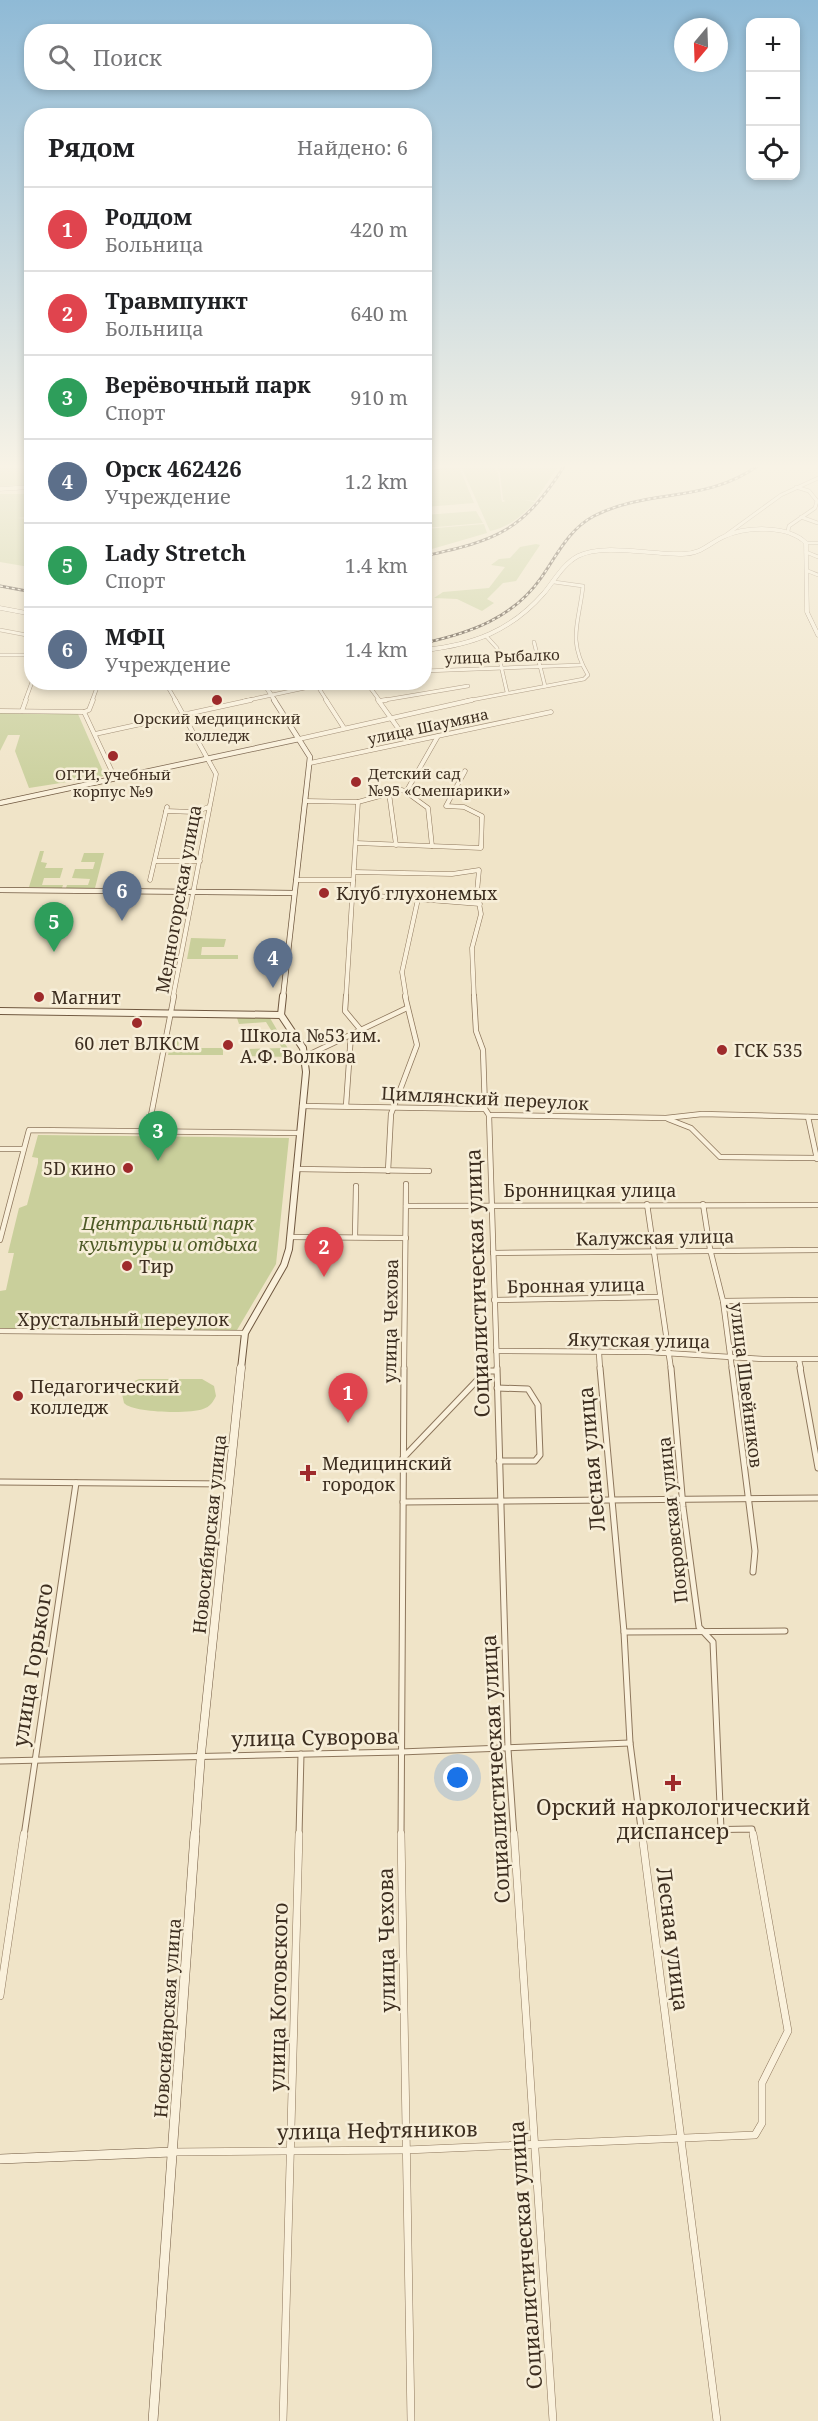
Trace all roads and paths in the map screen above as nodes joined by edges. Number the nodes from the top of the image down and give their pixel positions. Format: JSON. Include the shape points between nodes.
{"nodes":[{"id":1,"x":558,"y":578,"type":"edge"},
{"id":2,"x":808,"y":578,"type":"edge"},
{"id":3,"x":554,"y":582,"type":"junction"},
{"id":4,"x":0,"y":608,"type":"edge"},
{"id":5,"x":24,"y":612,"type":"edge"},
{"id":6,"x":0,"y":630,"type":"edge"},
{"id":7,"x":24,"y":634,"type":"edge"},
{"id":8,"x":818,"y":635,"type":"edge"},
{"id":9,"x":487,"y":637,"type":"junction"},
{"id":10,"x":534,"y":642,"type":"dead end"},
{"id":11,"x":432,"y":649,"type":"edge"},
{"id":12,"x":0,"y":655,"type":"edge"},
{"id":13,"x":24,"y":655,"type":"edge"},
{"id":14,"x":581,"y":665,"type":"junction"},
{"id":15,"x":540,"y":666,"type":"junction"},
{"id":16,"x":502,"y":668,"type":"junction"},
{"id":17,"x":432,"y":671,"type":"edge"},
{"id":18,"x":432,"y":684,"type":"dead end"},
{"id":19,"x":545,"y":686,"type":"junction"},
{"id":20,"x":468,"y":687,"type":"dead end"},
{"id":21,"x":29,"y":690,"type":"edge"},
{"id":22,"x":96,"y":690,"type":"edge"},
{"id":23,"x":170,"y":690,"type":"edge"},
{"id":24,"x":267,"y":690,"type":"edge"},
{"id":25,"x":294,"y":690,"type":"edge"},
{"id":26,"x":320,"y":690,"type":"edge"},
{"id":27,"x":371,"y":690,"type":"edge"},
{"id":28,"x":436,"y":690,"type":"junction"},
{"id":29,"x":507,"y":692,"type":"junction"},
{"id":30,"x":271,"y":696,"type":"junction"},
{"id":31,"x":379,"y":701,"type":"junction"},
{"id":32,"x":0,"y":711,"type":"edge"},
{"id":33,"x":22,"y":711,"type":"junction"},
{"id":34,"x":84,"y":712,"type":"junction"},
{"id":35,"x":551,"y":712,"type":"dead end"},
{"id":36,"x":183,"y":715,"type":"junction"},
{"id":37,"x":391,"y":718,"type":"junction"},
{"id":38,"x":344,"y":728,"type":"junction"},
{"id":39,"x":95,"y":734,"type":"junction"},
{"id":40,"x":438,"y":736,"type":"junction"},
{"id":41,"x":299,"y":739,"type":"junction"},
{"id":42,"x":408,"y":742,"type":"junction"},
{"id":43,"x":206,"y":759,"type":"junction"},
{"id":44,"x":310,"y":763,"type":"junction"},
{"id":45,"x":465,"y":771,"type":"dead end"},
{"id":46,"x":115,"y":778,"type":"junction"},
{"id":47,"x":405,"y":792,"type":"junction"},
{"id":48,"x":389,"y":793,"type":"junction"},
{"id":49,"x":306,"y":801,"type":"junction"},
{"id":50,"x":358,"y":802,"type":"junction"},
{"id":51,"x":0,"y":803,"type":"edge"},
{"id":52,"x":209,"y":807,"type":"junction"},
{"id":53,"x":356,"y":843,"type":"junction"},
{"id":54,"x":396,"y":844,"type":"junction"},
{"id":55,"x":432,"y":846,"type":"junction"},
{"id":56,"x":154,"y":861,"type":"junction"},
{"id":57,"x":200,"y":861,"type":"junction"},
{"id":58,"x":354,"y":872,"type":"junction"},
{"id":59,"x":150,"y":880,"type":"dead end"},
{"id":60,"x":296,"y":880,"type":"junction"},
{"id":61,"x":353,"y":880,"type":"junction"},
{"id":62,"x":0,"y":890,"type":"edge"},
{"id":63,"x":194,"y":892,"type":"junction"},
{"id":64,"x":294,"y":893,"type":"junction"},
{"id":65,"x":352,"y":894,"type":"junction"},
{"id":66,"x":418,"y":899,"type":"junction"},
{"id":67,"x":480,"y":904,"type":"junction"},
{"id":68,"x":406,"y":1008,"type":"junction"},
{"id":69,"x":0,"y":1011,"type":"edge"},
{"id":70,"x":171,"y":1013,"type":"junction"},
{"id":71,"x":281,"y":1015,"type":"junction"},
{"id":72,"x":360,"y":1029,"type":"junction"},
{"id":73,"x":351,"y":1034,"type":"junction"},
{"id":74,"x":306,"y":1056,"type":"junction"},
{"id":75,"x":302,"y":1106,"type":"junction"},
{"id":76,"x":346,"y":1107,"type":"junction"},
{"id":77,"x":395,"y":1107,"type":"junction"},
{"id":78,"x":487,"y":1112,"type":"junction"},
{"id":79,"x":808,"y":1117,"type":"junction"},
{"id":80,"x":818,"y":1117,"type":"edge"},
{"id":81,"x":666,"y":1118,"type":"junction"},
{"id":82,"x":148,"y":1131,"type":"junction"},
{"id":83,"x":300,"y":1133,"type":"junction"},
{"id":84,"x":0,"y":1149,"type":"edge"},
{"id":85,"x":23,"y":1149,"type":"junction"},
{"id":86,"x":818,"y":1159,"type":"edge"},
{"id":87,"x":296,"y":1169,"type":"junction"},
{"id":88,"x":388,"y":1171,"type":"junction"},
{"id":89,"x":429,"y":1171,"type":"dead end"},
{"id":90,"x":406,"y":1184,"type":"dead end"},
{"id":91,"x":356,"y":1186,"type":"dead end"},
{"id":92,"x":492,"y":1204,"type":"junction"},
{"id":93,"x":647,"y":1204,"type":"junction"},
{"id":94,"x":703,"y":1204,"type":"junction"},
{"id":95,"x":818,"y":1205,"type":"edge"},
{"id":96,"x":406,"y":1206,"type":"junction"},
{"id":97,"x":290,"y":1237,"type":"junction"},
{"id":98,"x":355,"y":1237,"type":"junction"},
{"id":99,"x":406,"y":1238,"type":"junction"},
{"id":100,"x":0,"y":1240,"type":"edge"},
{"id":101,"x":653,"y":1249,"type":"junction"},
{"id":102,"x":710,"y":1249,"type":"junction"},
{"id":103,"x":818,"y":1250,"type":"edge"},
{"id":104,"x":493,"y":1253,"type":"junction"},
{"id":105,"x":659,"y":1297,"type":"junction"},
{"id":106,"x":494,"y":1300,"type":"junction"},
{"id":107,"x":723,"y":1300,"type":"junction"},
{"id":108,"x":818,"y":1300,"type":"edge"},
{"id":109,"x":0,"y":1331,"type":"edge"},
{"id":110,"x":245,"y":1333,"type":"junction"},
{"id":111,"x":496,"y":1351,"type":"junction"},
{"id":112,"x":667,"y":1352,"type":"junction"},
{"id":113,"x":599,"y":1353,"type":"junction"},
{"id":114,"x":729,"y":1355,"type":"junction"},
{"id":115,"x":818,"y":1359,"type":"edge"},
{"id":116,"x":799,"y":1360,"type":"junction"},
{"id":117,"x":496,"y":1371,"type":"junction"},
{"id":118,"x":497,"y":1388,"type":"junction"},
{"id":119,"x":403,"y":1458,"type":"junction"},
{"id":120,"x":499,"y":1461,"type":"junction"},
{"id":121,"x":818,"y":1468,"type":"edge"},
{"id":122,"x":0,"y":1482,"type":"edge"},
{"id":123,"x":76,"y":1483,"type":"junction"},
{"id":124,"x":229,"y":1484,"type":"junction"},
{"id":125,"x":748,"y":1498,"type":"junction"},
{"id":126,"x":818,"y":1498,"type":"edge"},
{"id":127,"x":684,"y":1499,"type":"junction"},
{"id":128,"x":610,"y":1500,"type":"junction"},
{"id":129,"x":501,"y":1501,"type":"junction"},
{"id":130,"x":403,"y":1502,"type":"junction"},
{"id":131,"x":753,"y":1572,"type":"dead end"},
{"id":132,"x":785,"y":1630,"type":"dead end"},
{"id":133,"x":624,"y":1632,"type":"junction"},
{"id":134,"x":702,"y":1632,"type":"junction"},
{"id":135,"x":630,"y":1743,"type":"junction"},
{"id":136,"x":508,"y":1749,"type":"junction"},
{"id":137,"x":400,"y":1752,"type":"junction"},
{"id":138,"x":201,"y":1754,"type":"junction"},
{"id":139,"x":301,"y":1754,"type":"junction"},
{"id":140,"x":34,"y":1760,"type":"junction"},
{"id":141,"x":0,"y":1761,"type":"edge"},
{"id":142,"x":721,"y":1829,"type":"junction"},
{"id":143,"x":642,"y":1831,"type":"junction"},
{"id":144,"x":0,"y":1996,"type":"edge"},
{"id":145,"x":682,"y":2138,"type":"junction"},
{"id":146,"x":534,"y":2144,"type":"junction"},
{"id":147,"x":291,"y":2149,"type":"junction"},
{"id":148,"x":406,"y":2150,"type":"junction"},
{"id":149,"x":172,"y":2152,"type":"junction"},
{"id":150,"x":0,"y":2159,"type":"edge"},
{"id":151,"x":153,"y":2421,"type":"edge"},
{"id":152,"x":283,"y":2421,"type":"edge"},
{"id":153,"x":411,"y":2421,"type":"edge"},
{"id":154,"x":553,"y":2421,"type":"edge"},
{"id":155,"x":717,"y":2421,"type":"edge"}],
"edges":[{"from":1,"to":3,"type":"main road"},
{"from":2,"to":8,"type":"main road","via":[[807,612]]},
{"from":3,"to":9,"type":"main road","via":[[522,619]]},
{"from":3,"to":14,"type":"street","via":[[583,586],[572,631]]},
{"from":4,"to":5,"type":"main road"},
{"from":6,"to":7,"type":"street"},
{"from":9,"to":11,"type":"main road"},
{"from":9,"to":16,"type":"street","via":[[497,648]]},
{"from":10,"to":15,"type":"street"},
{"from":12,"to":13,"type":"street"},
{"from":14,"to":15,"type":"street","name":"улица Рыбалко"},
{"from":14,"to":19,"type":"street","via":[[588,675],[584,679]]},
{"from":15,"to":16,"type":"street","name":"улица Рыбалко"},
{"from":15,"to":19,"type":"street"},
{"from":16,"to":17,"type":"street","name":"улица Рыбалко"},
{"from":16,"to":29,"type":"street"},
{"from":18,"to":28,"type":"street"},
{"from":19,"to":29,"type":"street"},
{"from":20,"to":28,"type":"street"},
{"from":21,"to":33,"type":"street"},
{"from":22,"to":34,"type":"street","via":[[89,710]]},
{"from":23,"to":36,"type":"street","name":"Медногорская улица"},
{"from":24,"to":30,"type":"main road"},
{"from":25,"to":30,"type":"street"},
{"from":26,"to":38,"type":"street"},
{"from":27,"to":31,"type":"street"},
{"from":28,"to":31,"type":"street"},
{"from":29,"to":37,"type":"street"},
{"from":30,"to":36,"type":"street"},
{"from":30,"to":41,"type":"main road"},
{"from":31,"to":37,"type":"street"},
{"from":32,"to":33,"type":"street"},
{"from":33,"to":34,"type":"street"},
{"from":34,"to":39,"type":"street"},
{"from":35,"to":40,"type":"street","name":"улица Шаумяна"},
{"from":36,"to":39,"type":"street"},
{"from":36,"to":43,"type":"street","name":"Медногорская улица"},
{"from":37,"to":38,"type":"street"},
{"from":37,"to":42,"type":"street"},
{"from":38,"to":41,"type":"street"},
{"from":39,"to":46,"type":"street"},
{"from":40,"to":42,"type":"street","name":"улица Шаумяна"},
{"from":40,"to":47,"type":"street"},
{"from":41,"to":43,"type":"main road"},
{"from":41,"to":44,"type":"main road"},
{"from":42,"to":44,"type":"street","name":"улица Шаумяна"},
{"from":43,"to":46,"type":"main road"},
{"from":43,"to":52,"type":"street","name":"Медногорская улица","via":[[216,774]]},
{"from":44,"to":49,"type":"main road"},
{"from":45,"to":55,"type":"street","via":[[446,806],[464,807],[482,816],[481,848]]},
{"from":46,"to":51,"type":"main road"},
{"from":47,"to":48,"type":"street"},
{"from":47,"to":55,"type":"street","via":[[428,808]]},
{"from":48,"to":50,"type":"street"},
{"from":48,"to":54,"type":"street"},
{"from":49,"to":50,"type":"street"},
{"from":49,"to":60,"type":"main road"},
{"from":50,"to":53,"type":"street"},
{"from":52,"to":56,"type":"street","via":[[194,812],[166,809]]},
{"from":52,"to":57,"type":"street","name":"Медногорская улица"},
{"from":53,"to":54,"type":"street"},
{"from":53,"to":58,"type":"street"},
{"from":54,"to":55,"type":"street"},
{"from":56,"to":57,"type":"street"},
{"from":56,"to":59,"type":"street"},
{"from":57,"to":63,"type":"street","name":"Медногорская улица"},
{"from":58,"to":61,"type":"street"},
{"from":58,"to":67,"type":"street","name":"Социалистическая улица","via":[[452,874],[479,870]]},
{"from":60,"to":61,"type":"street"},
{"from":60,"to":64,"type":"main road"},
{"from":61,"to":65,"type":"street"},
{"from":62,"to":63,"type":"main road"},
{"from":63,"to":64,"type":"main road"},
{"from":63,"to":70,"type":"street","name":"Медногорская улица"},
{"from":64,"to":71,"type":"main road"},
{"from":65,"to":66,"type":"street"},
{"from":65,"to":72,"type":"street","via":[[345,1011]]},
{"from":66,"to":67,"type":"street"},
{"from":66,"to":68,"type":"street","via":[[403,960]]},
{"from":67,"to":78,"type":"street","name":"Социалистическая улица","via":[[472,948],[476,1030],[483,1050]]},
{"from":68,"to":72,"type":"street"},
{"from":68,"to":77,"type":"street","via":[[417,1045]]},
{"from":69,"to":70,"type":"main road"},
{"from":70,"to":71,"type":"main road"},
{"from":70,"to":82,"type":"street","name":"Медногорская улица"},
{"from":71,"to":74,"type":"main road"},
{"from":72,"to":73,"type":"street"},
{"from":73,"to":74,"type":"street"},
{"from":73,"to":76,"type":"street"},
{"from":74,"to":75,"type":"main road","name":"Новосибирская улица"},
{"from":75,"to":76,"type":"street","name":"Цимлянский переулок"},
{"from":75,"to":83,"type":"main road","name":"Новосибирская улица"},
{"from":76,"to":77,"type":"street","name":"Цимлянский переулок"},
{"from":77,"to":78,"type":"street","name":"Цимлянский переулок"},
{"from":77,"to":88,"type":"street","via":[[391,1114]]},
{"from":78,"to":81,"type":"street","name":"Цимлянский переулок"},
{"from":78,"to":92,"type":"street","name":"Социалистическая улица"},
{"from":79,"to":80,"type":"street","name":"Цимлянский переулок"},
{"from":79,"to":81,"type":"street","name":"Цимлянский переулок","via":[[702,1114]]},
{"from":79,"to":86,"type":"street"},
{"from":81,"to":86,"type":"street","via":[[691,1128],[720,1157]]},
{"from":82,"to":83,"type":"street"},
{"from":82,"to":85,"type":"street","via":[[29,1130]]},
{"from":83,"to":87,"type":"main road","name":"Новосибирская улица"},
{"from":84,"to":85,"type":"street"},
{"from":85,"to":100,"type":"street"},
{"from":87,"to":88,"type":"street"},
{"from":87,"to":97,"type":"main road","name":"Новосибирская улица"},
{"from":88,"to":89,"type":"street"},
{"from":90,"to":96,"type":"street","name":"улица Чехова"},
{"from":91,"to":98,"type":"street"},
{"from":92,"to":93,"type":"street","name":"Бронницкая улица"},
{"from":92,"to":96,"type":"street","name":"Бронницкая улица"},
{"from":92,"to":104,"type":"street","name":"Социалистическая улица"},
{"from":93,"to":94,"type":"street","name":"Бронницкая улица"},
{"from":93,"to":101,"type":"street","name":"Покровская улица"},
{"from":94,"to":95,"type":"street","name":"Бронницкая улица"},
{"from":94,"to":102,"type":"street","name":"улица Швейников"},
{"from":96,"to":99,"type":"street","name":"улица Чехова"},
{"from":97,"to":98,"type":"street"},
{"from":97,"to":110,"type":"main road","name":"Новосибирская улица","via":[[284,1265]]},
{"from":98,"to":99,"type":"street"},
{"from":99,"to":119,"type":"street","name":"улица Чехова"},
{"from":101,"to":102,"type":"street","name":"Калужская улица"},
{"from":101,"to":104,"type":"street","name":"Калужская улица"},
{"from":101,"to":105,"type":"street","name":"Покровская улица"},
{"from":102,"to":103,"type":"street","name":"Калужская улица"},
{"from":102,"to":107,"type":"street","name":"улица Швейников"},
{"from":104,"to":106,"type":"street","name":"Социалистическая улица"},
{"from":105,"to":106,"type":"street","name":"Бронная улица"},
{"from":105,"to":112,"type":"street","name":"Покровская улица"},
{"from":106,"to":111,"type":"street","name":"Социалистическая улица"},
{"from":107,"to":108,"type":"street"},
{"from":107,"to":114,"type":"street","name":"улица Швейников"},
{"from":109,"to":110,"type":"street","name":"Хрустальный переулок"},
{"from":110,"to":124,"type":"main road","name":"Новосибирская улица"},
{"from":111,"to":113,"type":"street","name":"Якутская улица"},
{"from":111,"to":117,"type":"street","name":"Социалистическая улица"},
{"from":112,"to":113,"type":"street","name":"Якутская улица"},
{"from":112,"to":114,"type":"street","name":"Якутская улица"},
{"from":112,"to":127,"type":"street","name":"Покровская улица"},
{"from":113,"to":128,"type":"street","name":"Лесная улица"},
{"from":114,"to":116,"type":"street","name":"Якутская улица"},
{"from":114,"to":125,"type":"street","name":"улица Швейников"},
{"from":115,"to":116,"type":"street","name":"Якутская улица"},
{"from":116,"to":121,"type":"street"},
{"from":117,"to":118,"type":"street","name":"Социалистическая улица"},
{"from":117,"to":119,"type":"street","via":[[486,1371]]},
{"from":118,"to":120,"type":"street","name":"Социалистическая улица"},
{"from":118,"to":120,"type":"street","via":[[528,1389],[538,1405],[540,1455],[535,1461]]},
{"from":119,"to":130,"type":"street","name":"улица Чехова"},
{"from":120,"to":129,"type":"street","name":"Социалистическая улица"},
{"from":122,"to":123,"type":"street"},
{"from":123,"to":124,"type":"street"},
{"from":123,"to":140,"type":"street","name":"улица Горького"},
{"from":124,"to":138,"type":"main road","name":"Новосибирская улица"},
{"from":125,"to":126,"type":"street"},
{"from":125,"to":127,"type":"street"},
{"from":125,"to":131,"type":"street","name":"улица Швейников","via":[[755,1551]]},
{"from":127,"to":128,"type":"street"},
{"from":127,"to":134,"type":"street","name":"Покровская улица"},
{"from":128,"to":129,"type":"street"},
{"from":128,"to":133,"type":"street","name":"Лесная улица"},
{"from":129,"to":130,"type":"street"},
{"from":129,"to":136,"type":"street","name":"Социалистическая улица"},
{"from":130,"to":137,"type":"street","name":"улица Чехова"},
{"from":132,"to":134,"type":"street"},
{"from":133,"to":134,"type":"street"},
{"from":133,"to":135,"type":"street","name":"Лесная улица"},
{"from":134,"to":142,"type":"street","name":"Покровская улица","via":[[713,1642]]},
{"from":135,"to":136,"type":"street","name":"улица Суворова"},
{"from":135,"to":143,"type":"street","name":"Лесная улица"},
{"from":136,"to":137,"type":"street","name":"улица Суворова"},
{"from":136,"to":146,"type":"street","name":"Социалистическая улица"},
{"from":137,"to":139,"type":"street","name":"улица Суворова"},
{"from":137,"to":148,"type":"street","name":"улица Чехова"},
{"from":138,"to":139,"type":"street","name":"улица Суворова"},
{"from":138,"to":140,"type":"street","name":"улица Суворова"},
{"from":138,"to":149,"type":"main road","name":"Новосибирская улица"},
{"from":139,"to":147,"type":"street","name":"улица Котовского"},
{"from":140,"to":141,"type":"street","name":"улица Суворова"},
{"from":140,"to":144,"type":"street","name":"улица Горького"},
{"from":142,"to":143,"type":"street"},
{"from":142,"to":145,"type":"street","name":"улица Нефтяников","via":[[752,1829],[788,2031],[762,2083],[762,2123],[755,2135]]},
{"from":143,"to":145,"type":"street","name":"Лесная улица"},
{"from":145,"to":146,"type":"street","name":"улица Нефтяников"},
{"from":145,"to":155,"type":"street","name":"Лесная улица"},
{"from":146,"to":148,"type":"street","name":"улица Нефтяников"},
{"from":146,"to":154,"type":"street","name":"Социалистическая улица"},
{"from":147,"to":148,"type":"street","name":"улица Нефтяников"},
{"from":147,"to":149,"type":"street","name":"улица Нефтяников"},
{"from":147,"to":152,"type":"street","name":"улица Котовского"},
{"from":148,"to":153,"type":"street","name":"улица Чехова"},
{"from":149,"to":150,"type":"main road","name":"улица Нефтяников"},
{"from":149,"to":151,"type":"main road","name":"Новосибирская улица"}]}
